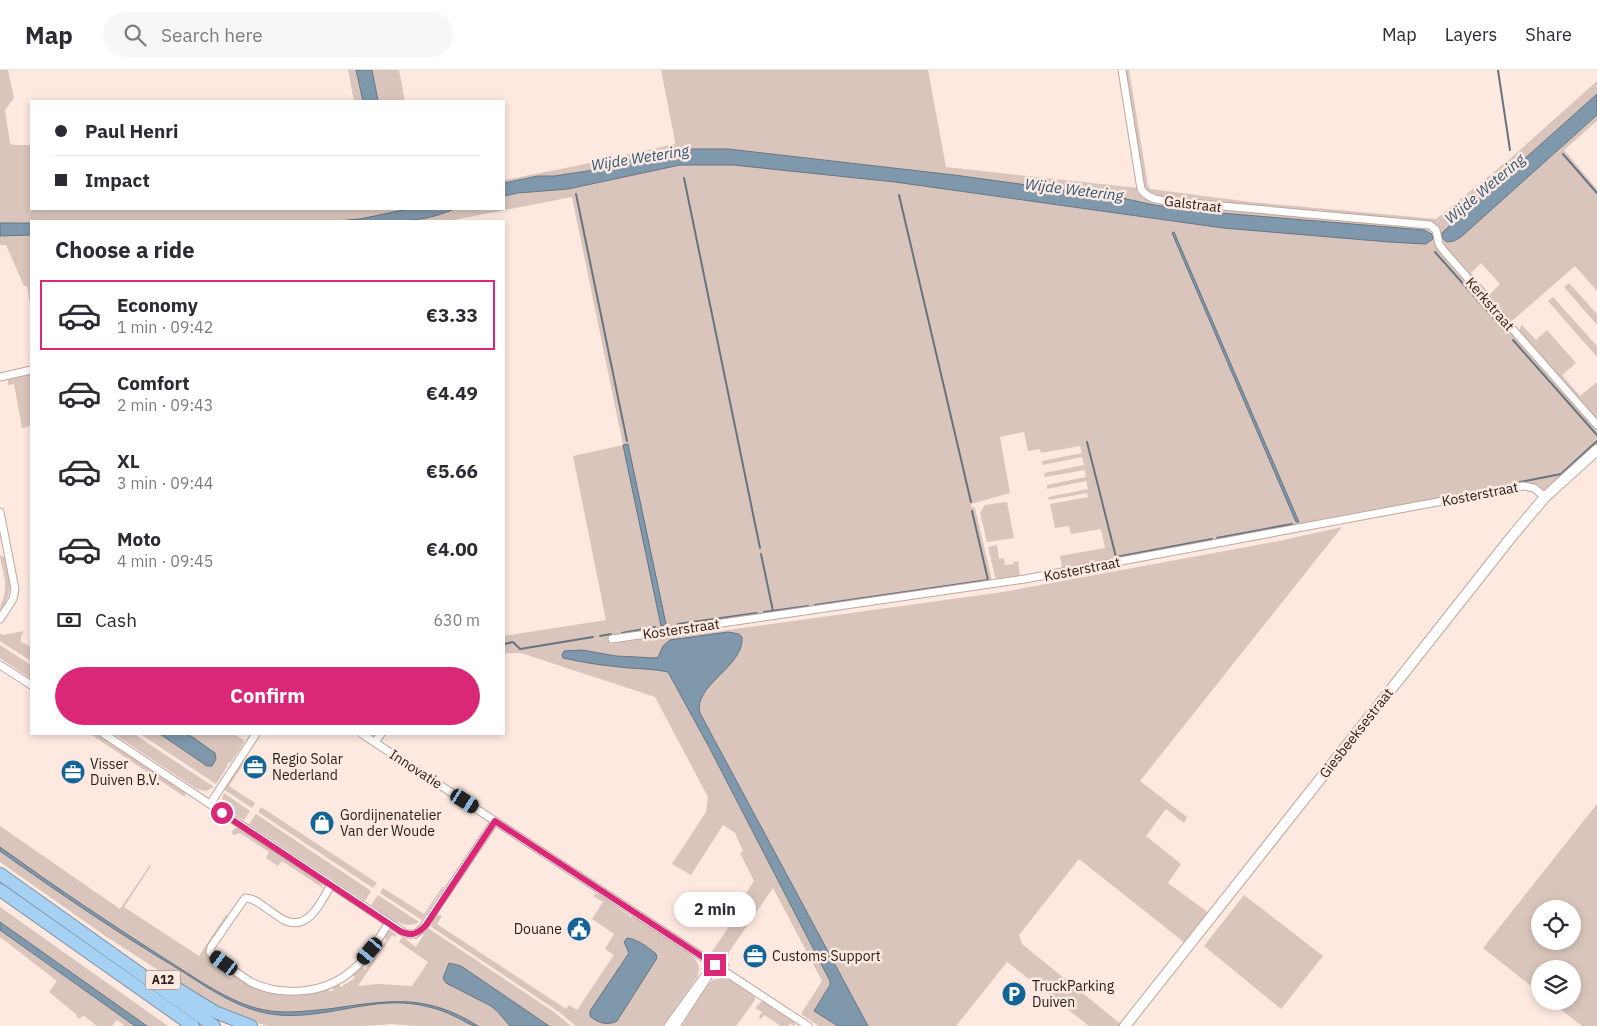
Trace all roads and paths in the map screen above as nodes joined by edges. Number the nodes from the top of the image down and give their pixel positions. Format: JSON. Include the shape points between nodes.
{"nodes":[{"id":1,"x":1122,"y":70,"type":"edge"},
{"id":2,"x":1369,"y":220,"type":"joint"},
{"id":3,"x":30,"y":370,"type":"edge"},
{"id":4,"x":0,"y":377,"type":"edge"},
{"id":5,"x":1597,"y":425,"type":"edge"},
{"id":6,"x":1597,"y":450,"type":"edge"},
{"id":7,"x":1545,"y":497,"type":"junction"},
{"id":8,"x":0,"y":512,"type":"edge"},
{"id":9,"x":0,"y":619,"type":"edge"},
{"id":10,"x":612,"y":639,"type":"dead end"},
{"id":11,"x":0,"y":665,"type":"edge"},
{"id":12,"x":30,"y":685,"type":"edge"},
{"id":13,"x":106,"y":735,"type":"edge"},
{"id":14,"x":255,"y":735,"type":"edge"},
{"id":15,"x":364,"y":735,"type":"edge"},
{"id":16,"x":380,"y":735,"type":"edge"},
{"id":17,"x":375,"y":742,"type":"junction"},
{"id":18,"x":210,"y":804,"type":"junction"},
{"id":19,"x":495,"y":821,"type":"junction"},
{"id":20,"x":0,"y":874,"type":"edge"},
{"id":21,"x":332,"y":885,"type":"junction"},
{"id":22,"x":0,"y":890,"type":"edge"},
{"id":23,"x":388,"y":924,"type":"junction"},
{"id":24,"x":77,"y":929,"type":"junction"},
{"id":25,"x":107,"y":965,"type":"junction"},
{"id":26,"x":715,"y":965,"type":"junction"},
{"id":27,"x":182,"y":1026,"type":"edge"},
{"id":28,"x":193,"y":1026,"type":"edge"},
{"id":29,"x":214,"y":1026,"type":"edge"},
{"id":30,"x":251,"y":1026,"type":"edge"},
{"id":31,"x":668,"y":1026,"type":"edge"},
{"id":32,"x":676,"y":1026,"type":"edge"},
{"id":33,"x":808,"y":1026,"type":"edge"},
{"id":34,"x":1125,"y":1026,"type":"edge"}],
"edges":[{"from":1,"to":2,"type":"street","name":"Galstraat","via":[[1141,189],[1148,196],[1242,210]]},
{"from":2,"to":5,"type":"street","name":"Kerkstraat","via":[[1424,224],[1435,228],[1439,244],[1450,258]]},
{"from":3,"to":4,"type":"street"},
{"from":6,"to":7,"type":"street","name":"Giesbeeksestraat"},
{"from":7,"to":10,"type":"street","name":"Kosterstraat","via":[[1534,488],[1522,486],[1033,578]]},
{"from":7,"to":34,"type":"street","name":"Giesbeeksestraat"},
{"from":8,"to":9,"type":"street","via":[[15,589],[13,599]]},
{"from":11,"to":12,"type":"street"},
{"from":13,"to":18,"type":"street"},
{"from":14,"to":18,"type":"street"},
{"from":15,"to":17,"type":"street","name":"Innovatie"},
{"from":16,"to":17,"type":"street"},
{"from":17,"to":19,"type":"street","name":"Innovatie"},
{"from":18,"to":21,"type":"street"},
{"from":19,"to":23,"type":"street","via":[[422,929],[415,934],[406,934]]},
{"from":19,"to":26,"type":"street","name":"Innovatie"},
{"from":20,"to":24,"type":"highway","number":"A12"},
{"from":21,"to":23,"type":"street"},
{"from":21,"to":23,"type":"street","via":[[313,914],[295,922],[284,920],[253,899],[245,898],[210,952],[240,975],[263,986],[287,991],[314,989],[349,973],[370,951]]},
{"from":22,"to":25,"type":"highway","number":"A12"},
{"from":24,"to":29,"type":"highway","number":"A12"},
{"from":24,"to":30,"type":"highway","number":"A12","via":[[208,1008]]},
{"from":25,"to":27,"type":"highway","number":"A12"},
{"from":25,"to":28,"type":"highway","number":"A12"},
{"from":26,"to":31,"type":"street"},
{"from":26,"to":32,"type":"street"},
{"from":26,"to":33,"type":"street","name":"Innovatie"}]}
